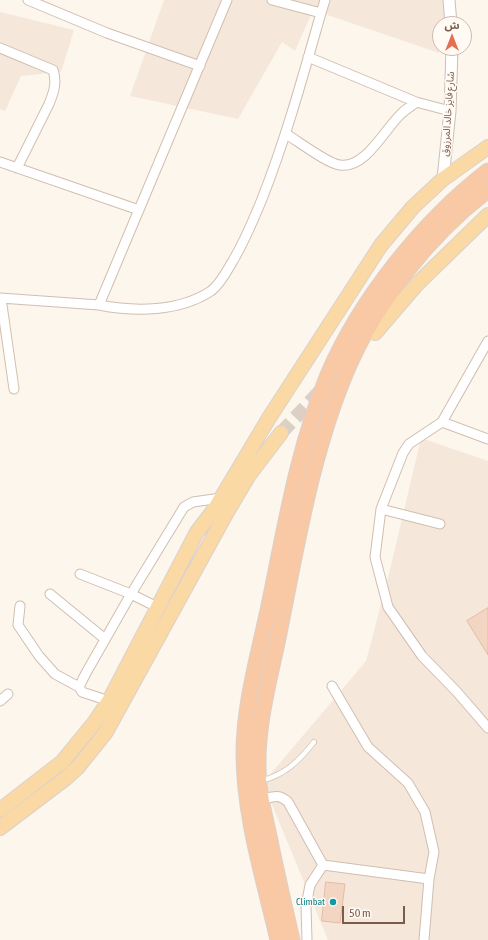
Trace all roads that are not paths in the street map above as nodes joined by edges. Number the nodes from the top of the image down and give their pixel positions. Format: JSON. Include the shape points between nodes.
{"nodes":[{"id":1,"x":28,"y":0,"type":"edge"},
{"id":2,"x":227,"y":0,"type":"edge"},
{"id":3,"x":272,"y":0,"type":"edge"},
{"id":4,"x":326,"y":0,"type":"edge"},
{"id":5,"x":449,"y":0,"type":"edge"},
{"id":6,"x":321,"y":13,"type":"junction"},
{"id":7,"x":450,"y":16,"type":"edge"},
{"id":8,"x":0,"y":48,"type":"edge"},
{"id":9,"x":452,"y":56,"type":"edge"},
{"id":10,"x":308,"y":57,"type":"junction"},
{"id":11,"x":200,"y":66,"type":"junction"},
{"id":12,"x":416,"y":102,"type":"junction"},
{"id":13,"x":450,"y":111,"type":"junction"},
{"id":14,"x":286,"y":134,"type":"junction"},
{"id":15,"x":488,"y":147,"type":"edge"},
{"id":16,"x":0,"y":162,"type":"edge"},
{"id":17,"x":18,"y":168,"type":"junction"},
{"id":18,"x":488,"y":171,"type":"edge"},
{"id":19,"x":443,"y":179,"type":"junction"},
{"id":20,"x":488,"y":190,"type":"edge"},
{"id":21,"x":139,"y":210,"type":"junction"},
{"id":22,"x":486,"y":219,"type":"edge"},
{"id":23,"x":0,"y":298,"type":"edge"},
{"id":24,"x":99,"y":305,"type":"junction"},
{"id":25,"x":375,"y":333,"type":"dead end"},
{"id":26,"x":488,"y":341,"type":"edge"},
{"id":27,"x":14,"y":389,"type":"dead end"},
{"id":28,"x":442,"y":422,"type":"junction"},
{"id":29,"x":281,"y":433,"type":"tunnel mouth"},
{"id":30,"x":488,"y":439,"type":"edge"},
{"id":31,"x":221,"y":498,"type":"junction"},
{"id":32,"x":381,"y":509,"type":"junction"},
{"id":33,"x":440,"y":524,"type":"dead end"},
{"id":34,"x":80,"y":574,"type":"dead end"},
{"id":35,"x":50,"y":594,"type":"dead end"},
{"id":36,"x":131,"y":594,"type":"junction"},
{"id":37,"x":20,"y":606,"type":"dead end"},
{"id":38,"x":157,"y":607,"type":"junction"},
{"id":39,"x":105,"y":639,"type":"junction"},
{"id":40,"x":332,"y":686,"type":"dead end"},
{"id":41,"x":80,"y":687,"type":"junction"},
{"id":42,"x":8,"y":694,"type":"dead end"},
{"id":43,"x":0,"y":701,"type":"edge"},
{"id":44,"x":109,"y":701,"type":"junction"},
{"id":45,"x":488,"y":728,"type":"edge"},
{"id":46,"x":314,"y":742,"type":"dead end"},
{"id":47,"x":259,"y":781,"type":"junction"},
{"id":48,"x":261,"y":800,"type":"junction"},
{"id":49,"x":0,"y":810,"type":"edge"},
{"id":50,"x":0,"y":828,"type":"edge"},
{"id":51,"x":323,"y":866,"type":"junction"},
{"id":52,"x":430,"y":879,"type":"junction"},
{"id":53,"x":278,"y":940,"type":"edge"},
{"id":54,"x":292,"y":940,"type":"edge"},
{"id":55,"x":307,"y":940,"type":"edge"},
{"id":56,"x":424,"y":940,"type":"edge"}],
"edges":[{"from":1,"to":11,"type":"street","via":[[107,33]]},
{"from":2,"to":11,"type":"street"},
{"from":3,"to":6,"type":"street"},
{"from":4,"to":6,"type":"street"},
{"from":5,"to":7,"type":"street"},
{"from":6,"to":10,"type":"street"},
{"from":8,"to":17,"type":"street","via":[[53,70],[55,76],[51,99]]},
{"from":9,"to":13,"type":"street","name":"شارع فايز خالد المرزوق"},
{"from":10,"to":12,"type":"street"},
{"from":10,"to":14,"type":"street"},
{"from":11,"to":21,"type":"street"},
{"from":12,"to":13,"type":"street"},
{"from":12,"to":14,"type":"street","via":[[362,158],[351,164],[340,165],[329,161]]},
{"from":13,"to":19,"type":"street","name":"شارع فايز خالد المرزوق"},
{"from":14,"to":24,"type":"street","via":[[242,247],[212,290],[192,300],[162,308],[117,308]]},
{"from":15,"to":19,"type":"main road"},
{"from":16,"to":17,"type":"street"},
{"from":17,"to":21,"type":"street"},
{"from":18,"to":53,"type":"highway","via":[[455,199],[423,232],[365,307],[329,374],[306,439],[248,710],[244,753],[250,815]]},
{"from":19,"to":31,"type":"main road","via":[[413,207],[381,245]]},
{"from":20,"to":47,"type":"highway","via":[[453,220],[400,280],[362,338],[337,397],[306,499],[262,714]]},
{"from":21,"to":24,"type":"street"},
{"from":22,"to":25,"type":"main road","via":[[417,284]]},
{"from":23,"to":24,"type":"street"},
{"from":23,"to":27,"type":"street"},
{"from":26,"to":28,"type":"street"},
{"from":28,"to":30,"type":"street"},
{"from":28,"to":32,"type":"street","via":[[409,444]]},
{"from":29,"to":50,"type":"main road","via":[[227,512],[106,732],[66,778]]},
{"from":31,"to":36,"type":"street","via":[[193,502],[184,507]]},
{"from":31,"to":38,"type":"main road","via":[[197,532]]},
{"from":32,"to":33,"type":"street"},
{"from":32,"to":45,"type":"street","via":[[376,557],[388,607],[422,656]]},
{"from":34,"to":36,"type":"street"},
{"from":35,"to":39,"type":"street"},
{"from":36,"to":38,"type":"street"},
{"from":36,"to":39,"type":"street"},
{"from":37,"to":41,"type":"street","via":[[18,625],[39,656],[55,674]]},
{"from":38,"to":44,"type":"main road"},
{"from":39,"to":41,"type":"street"},
{"from":40,"to":52,"type":"street","via":[[368,747],[408,783],[425,812],[434,852]]},
{"from":41,"to":44,"type":"street","via":[[82,692]]},
{"from":42,"to":43,"type":"street"},
{"from":44,"to":49,"type":"main road","via":[[70,754]]},
{"from":46,"to":47,"type":"lane","via":[[298,762],[277,776]]},
{"from":47,"to":48,"type":"highway"},
{"from":48,"to":51,"type":"street","via":[[282,796],[288,802]]},
{"from":48,"to":54,"type":"highway"},
{"from":51,"to":52,"type":"street"},
{"from":51,"to":55,"type":"street","via":[[310,885],[306,906]]},
{"from":52,"to":56,"type":"street"}]}
